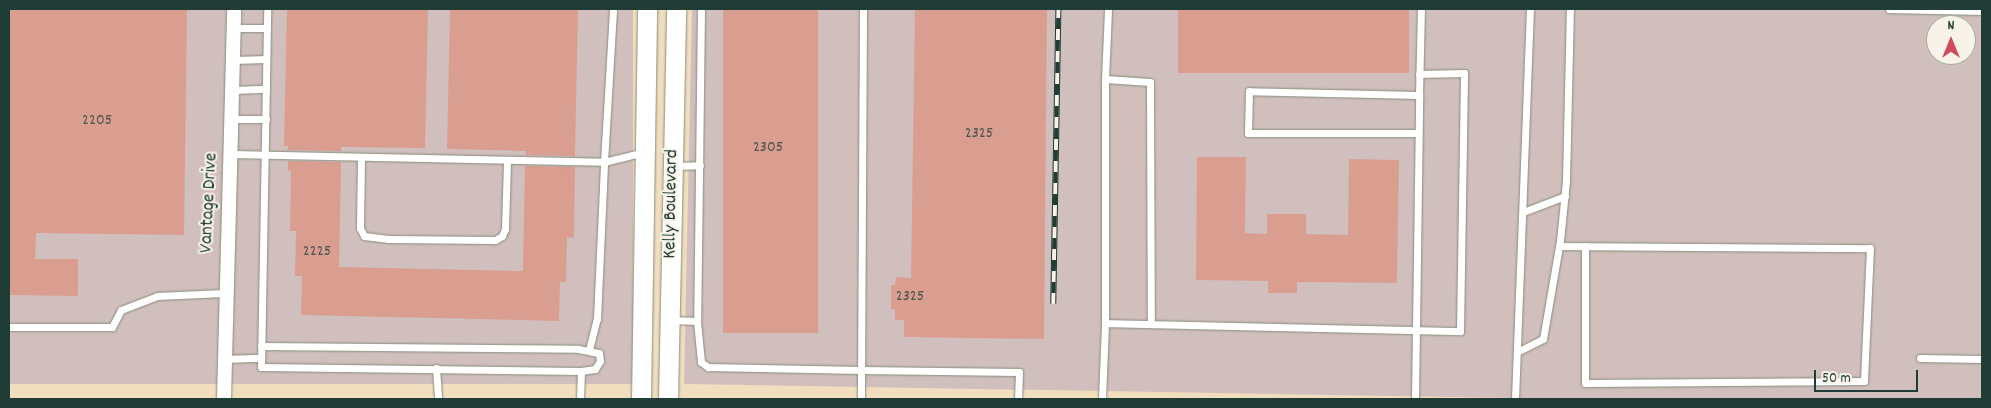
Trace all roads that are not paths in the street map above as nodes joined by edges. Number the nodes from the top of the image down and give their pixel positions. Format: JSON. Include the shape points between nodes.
{"nodes":[{"id":1,"x":234,"y":9,"type":"edge"},
{"id":2,"x":267,"y":9,"type":"edge"},
{"id":3,"x":613,"y":9,"type":"edge"},
{"id":4,"x":647,"y":9,"type":"edge"},
{"id":5,"x":676,"y":9,"type":"edge"},
{"id":6,"x":702,"y":9,"type":"edge"},
{"id":7,"x":863,"y":9,"type":"edge"},
{"id":8,"x":1108,"y":9,"type":"edge"},
{"id":9,"x":1420,"y":9,"type":"edge"},
{"id":10,"x":1530,"y":9,"type":"edge"},
{"id":11,"x":1570,"y":9,"type":"edge"},
{"id":12,"x":1889,"y":9,"type":"edge"},
{"id":13,"x":1982,"y":11,"type":"edge"},
{"id":14,"x":234,"y":28,"type":"junction"},
{"id":15,"x":266,"y":28,"type":"junction"},
{"id":16,"x":266,"y":59,"type":"junction"},
{"id":17,"x":234,"y":60,"type":"junction"},
{"id":18,"x":1419,"y":74,"type":"junction"},
{"id":19,"x":1105,"y":79,"type":"junction"},
{"id":20,"x":266,"y":89,"type":"junction"},
{"id":21,"x":233,"y":90,"type":"junction"},
{"id":22,"x":1419,"y":95,"type":"junction"},
{"id":23,"x":232,"y":119,"type":"junction"},
{"id":24,"x":266,"y":119,"type":"junction"},
{"id":25,"x":1418,"y":134,"type":"junction"},
{"id":26,"x":644,"y":152,"type":"junction"},
{"id":27,"x":232,"y":154,"type":"junction"},
{"id":28,"x":265,"y":156,"type":"junction"},
{"id":29,"x":361,"y":157,"type":"junction"},
{"id":30,"x":672,"y":159,"type":"junction"},
{"id":31,"x":507,"y":160,"type":"junction"},
{"id":32,"x":604,"y":162,"type":"junction"},
{"id":33,"x":700,"y":165,"type":"junction"},
{"id":34,"x":1565,"y":196,"type":"junction"},
{"id":35,"x":1523,"y":212,"type":"junction"},
{"id":36,"x":1560,"y":246,"type":"junction"},
{"id":37,"x":1585,"y":246,"type":"junction"},
{"id":38,"x":224,"y":293,"type":"junction"},
{"id":39,"x":670,"y":320,"type":"junction"},
{"id":40,"x":697,"y":321,"type":"junction"},
{"id":41,"x":1105,"y":324,"type":"junction"},
{"id":42,"x":1151,"y":324,"type":"junction"},
{"id":43,"x":9,"y":327,"type":"edge"},
{"id":44,"x":1415,"y":331,"type":"junction"},
{"id":45,"x":261,"y":346,"type":"junction"},
{"id":46,"x":589,"y":350,"type":"junction"},
{"id":47,"x":1517,"y":352,"type":"junction"},
{"id":48,"x":261,"y":358,"type":"junction"},
{"id":49,"x":1920,"y":358,"type":"dead end"},
{"id":50,"x":224,"y":359,"type":"junction"},
{"id":51,"x":1982,"y":359,"type":"edge"},
{"id":52,"x":436,"y":368,"type":"junction"},
{"id":53,"x":861,"y":370,"type":"junction"},
{"id":54,"x":581,"y":371,"type":"junction"},
{"id":55,"x":224,"y":399,"type":"edge"},
{"id":56,"x":438,"y":399,"type":"edge"},
{"id":57,"x":580,"y":399,"type":"edge"},
{"id":58,"x":641,"y":399,"type":"edge"},
{"id":59,"x":668,"y":399,"type":"edge"},
{"id":60,"x":861,"y":399,"type":"edge"},
{"id":61,"x":1018,"y":399,"type":"edge"},
{"id":62,"x":1102,"y":399,"type":"edge"},
{"id":63,"x":1415,"y":399,"type":"edge"},
{"id":64,"x":1515,"y":399,"type":"edge"}],
"edges":[{"from":1,"to":14,"type":"street","name":"Vantage Drive"},
{"from":2,"to":15,"type":"lane"},
{"from":3,"to":32,"type":"lane"},
{"from":4,"to":26,"type":"street","name":"Kelly Boulevard"},
{"from":5,"to":30,"type":"street","name":"Kelly Boulevard"},
{"from":6,"to":33,"type":"lane"},
{"from":7,"to":53,"type":"lane"},
{"from":8,"to":19,"type":"lane"},
{"from":9,"to":18,"type":"lane"},
{"from":10,"to":35,"type":"lane"},
{"from":11,"to":34,"type":"lane"},
{"from":12,"to":13,"type":"lane"},
{"from":14,"to":15,"type":"lane"},
{"from":14,"to":17,"type":"street","name":"Vantage Drive"},
{"from":15,"to":16,"type":"lane"},
{"from":16,"to":17,"type":"lane"},
{"from":16,"to":20,"type":"lane"},
{"from":17,"to":21,"type":"street","name":"Vantage Drive"},
{"from":18,"to":22,"type":"lane"},
{"from":18,"to":44,"type":"lane","via":[[1464,73],[1460,331]]},
{"from":19,"to":41,"type":"lane"},
{"from":19,"to":42,"type":"lane","via":[[1150,82]]},
{"from":20,"to":21,"type":"lane"},
{"from":20,"to":24,"type":"lane"},
{"from":21,"to":23,"type":"street","name":"Vantage Drive"},
{"from":22,"to":25,"type":"lane"},
{"from":22,"to":25,"type":"lane","via":[[1249,91],[1248,133]]},
{"from":23,"to":24,"type":"lane"},
{"from":23,"to":27,"type":"street","name":"Vantage Drive"},
{"from":24,"to":28,"type":"lane"},
{"from":25,"to":44,"type":"lane"},
{"from":26,"to":30,"type":"street"},
{"from":26,"to":32,"type":"lane"},
{"from":26,"to":58,"type":"street","name":"Kelly Boulevard"},
{"from":27,"to":28,"type":"lane"},
{"from":27,"to":38,"type":"street","name":"Vantage Drive"},
{"from":28,"to":29,"type":"lane"},
{"from":28,"to":45,"type":"lane"},
{"from":29,"to":31,"type":"lane"},
{"from":29,"to":31,"type":"lane","via":[[360,228],[364,236],[389,239],[495,240],[502,236],[505,229]]},
{"from":30,"to":33,"type":"lane"},
{"from":30,"to":39,"type":"street","name":"Kelly Boulevard"},
{"from":31,"to":32,"type":"lane"},
{"from":32,"to":46,"type":"lane","via":[[596,319]]},
{"from":33,"to":40,"type":"lane"},
{"from":34,"to":35,"type":"lane"},
{"from":34,"to":36,"type":"lane"},
{"from":35,"to":47,"type":"lane"},
{"from":36,"to":37,"type":"lane"},
{"from":36,"to":47,"type":"lane","via":[[1543,339]]},
{"from":37,"to":37,"type":"lane","via":[[1870,248],[1864,381],[1585,383]]},
{"from":38,"to":43,"type":"lane","via":[[157,296],[121,310],[112,327]]},
{"from":38,"to":50,"type":"street","name":"Vantage Drive"},
{"from":39,"to":40,"type":"lane"},
{"from":39,"to":59,"type":"street","name":"Kelly Boulevard"},
{"from":40,"to":53,"type":"lane","via":[[701,362],[708,367]]},
{"from":41,"to":42,"type":"lane"},
{"from":41,"to":62,"type":"lane"},
{"from":42,"to":44,"type":"lane"},
{"from":44,"to":63,"type":"lane"},
{"from":45,"to":46,"type":"lane"},
{"from":45,"to":48,"type":"lane"},
{"from":46,"to":54,"type":"lane","via":[[599,353],[600,361],[595,369]]},
{"from":47,"to":64,"type":"lane"},
{"from":48,"to":50,"type":"lane"},
{"from":48,"to":52,"type":"lane","via":[[261,367]]},
{"from":49,"to":51,"type":"lane"},
{"from":50,"to":55,"type":"street","name":"Vantage Drive"},
{"from":52,"to":54,"type":"lane"},
{"from":52,"to":56,"type":"lane"},
{"from":53,"to":60,"type":"lane"},
{"from":53,"to":61,"type":"lane","via":[[1019,372]]},
{"from":54,"to":57,"type":"lane"}]}
